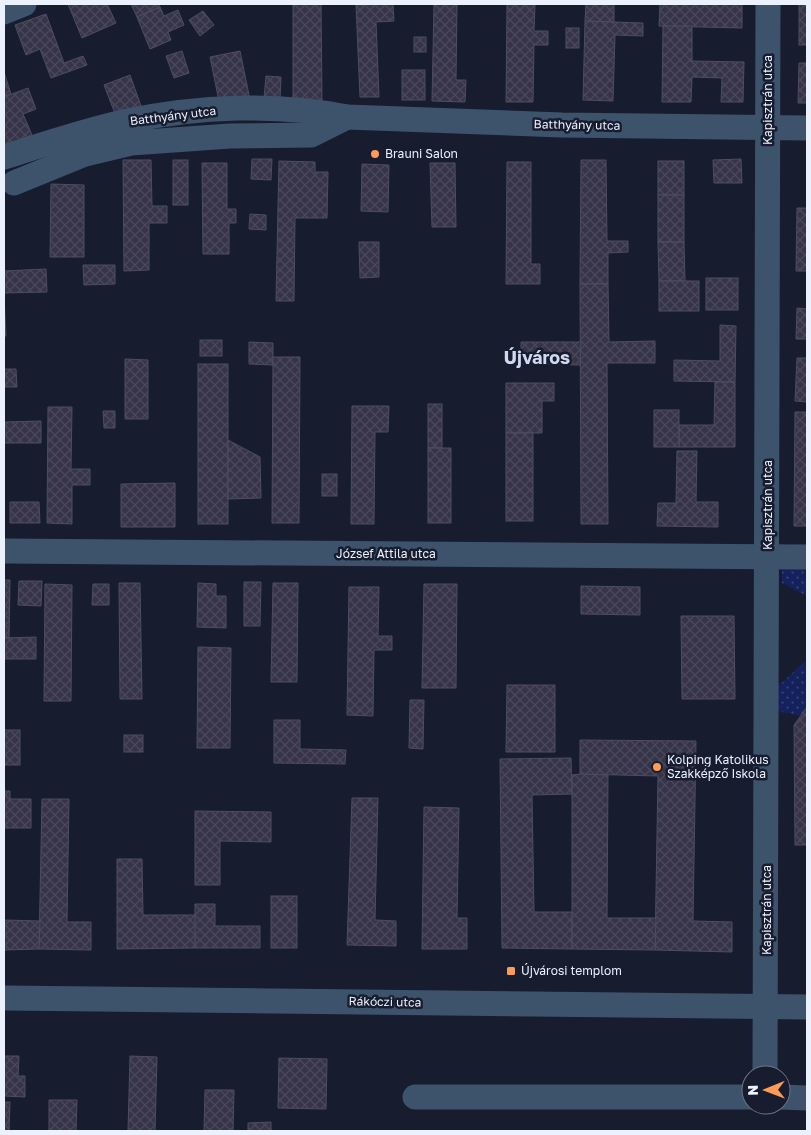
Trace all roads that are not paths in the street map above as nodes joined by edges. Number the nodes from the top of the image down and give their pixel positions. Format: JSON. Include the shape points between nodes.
{"nodes":[{"id":1,"x":24,"y":4,"type":"edge"},
{"id":2,"x":768,"y":4,"type":"edge"},
{"id":3,"x":4,"y":12,"type":"edge"},
{"id":4,"x":347,"y":117,"type":"junction"},
{"id":5,"x":768,"y":128,"type":"junction"},
{"id":6,"x":807,"y":128,"type":"edge"},
{"id":7,"x":4,"y":156,"type":"edge"},
{"id":8,"x":14,"y":183,"type":"dead end"},
{"id":9,"x":4,"y":552,"type":"edge"},
{"id":10,"x":768,"y":557,"type":"junction"},
{"id":11,"x":807,"y":557,"type":"edge"},
{"id":12,"x":4,"y":998,"type":"edge"},
{"id":13,"x":767,"y":1007,"type":"junction"},
{"id":14,"x":807,"y":1007,"type":"edge"},
{"id":15,"x":765,"y":1065,"type":"edge"},
{"id":16,"x":415,"y":1097,"type":"dead end"},
{"id":17,"x":741,"y":1097,"type":"edge"},
{"id":18,"x":791,"y":1097,"type":"edge"},
{"id":19,"x":807,"y":1098,"type":"edge"}],
"edges":[{"from":1,"to":3,"type":"street"},
{"from":2,"to":5,"type":"street","name":"Kapisztrán utca"},
{"from":4,"to":5,"type":"street","name":"Batthyány utca"},
{"from":4,"to":7,"type":"street","name":"Batthyány utca","via":[[320,111],[243,108],[169,114],[92,130]]},
{"from":4,"to":8,"type":"street","name":"Batthyány utca","via":[[311,135],[131,143],[85,154]]},
{"from":5,"to":6,"type":"street","name":"Batthyány utca"},
{"from":5,"to":10,"type":"street","name":"Kapisztrán utca"},
{"from":9,"to":10,"type":"street","name":"József Attila utca"},
{"from":10,"to":11,"type":"street","name":"József Attila utca"},
{"from":10,"to":13,"type":"street","name":"Kapisztrán utca"},
{"from":12,"to":13,"type":"street","name":"Rákóczi utca"},
{"from":13,"to":14,"type":"street","name":"Rákóczi utca"},
{"from":13,"to":15,"type":"street"},
{"from":16,"to":17,"type":"street"},
{"from":18,"to":19,"type":"street"}]}
